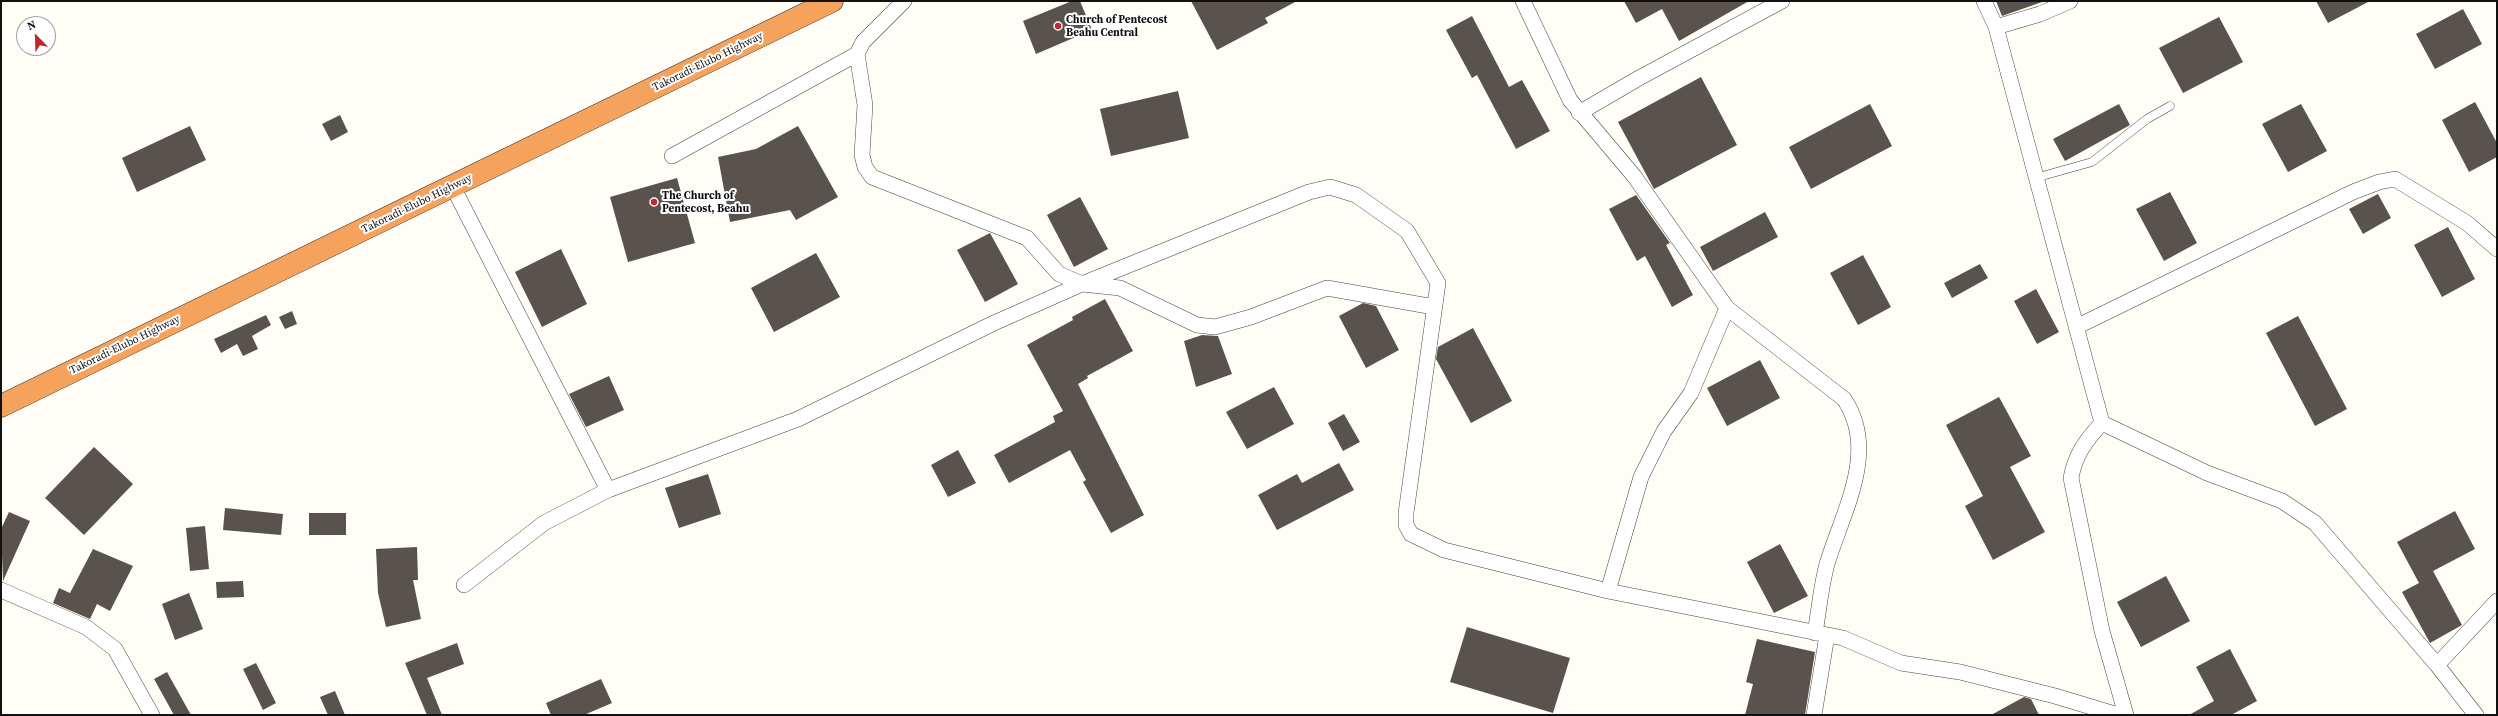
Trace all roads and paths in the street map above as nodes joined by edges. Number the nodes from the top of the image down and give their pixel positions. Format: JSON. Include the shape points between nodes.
{"nodes":[{"id":1,"x":832,"y":1,"type":"edge"},
{"id":2,"x":904,"y":1,"type":"edge"},
{"id":3,"x":1524,"y":1,"type":"edge"},
{"id":4,"x":1782,"y":1,"type":"edge"},
{"id":5,"x":1984,"y":1,"type":"edge"},
{"id":6,"x":2070,"y":1,"type":"edge"},
{"id":7,"x":1996,"y":27,"type":"junction"},
{"id":8,"x":858,"y":54,"type":"junction"},
{"id":9,"x":2170,"y":106,"type":"dead end"},
{"id":10,"x":1579,"y":113,"type":"junction"},
{"id":11,"x":672,"y":156,"type":"dead end"},
{"id":12,"x":2035,"y":178,"type":"junction"},
{"id":13,"x":453,"y":187,"type":"junction"},
{"id":14,"x":2497,"y":249,"type":"edge"},
{"id":15,"x":1082,"y":284,"type":"junction"},
{"id":16,"x":1434,"y":307,"type":"junction"},
{"id":17,"x":1727,"y":308,"type":"junction"},
{"id":18,"x":2076,"y":327,"type":"junction"},
{"id":19,"x":1,"y":406,"type":"edge"},
{"id":20,"x":2102,"y":423,"type":"junction"},
{"id":21,"x":608,"y":490,"type":"junction"},
{"id":22,"x":464,"y":585,"type":"dead end"},
{"id":23,"x":1,"y":590,"type":"edge"},
{"id":24,"x":1608,"y":591,"type":"junction"},
{"id":25,"x":2497,"y":601,"type":"edge"},
{"id":26,"x":1821,"y":634,"type":"junction"},
{"id":27,"x":2437,"y":665,"type":"junction"},
{"id":28,"x":152,"y":715,"type":"edge"},
{"id":29,"x":1814,"y":715,"type":"edge"},
{"id":30,"x":2118,"y":715,"type":"edge"},
{"id":31,"x":2126,"y":715,"type":"edge"},
{"id":32,"x":2476,"y":715,"type":"edge"}],
"edges":[{"from":1,"to":13,"type":"highway","name":"Takoradi-Elubo Highway"},
{"from":2,"to":8,"type":"street","via":[[863,42]]},
{"from":3,"to":10,"type":"street","via":[[1566,93]]},
{"from":4,"to":10,"type":"street","via":[[1638,78]]},
{"from":5,"to":7,"type":"street"},
{"from":6,"to":7,"type":"street","via":[[2040,14]]},
{"from":7,"to":12,"type":"street"},
{"from":8,"to":11,"type":"street"},
{"from":8,"to":15,"type":"street","via":[[865,105],[862,155],[865,167],[872,177],[1027,238],[1059,274]]},
{"from":9,"to":12,"type":"lane","via":[[2147,119],[2092,162]]},
{"from":10,"to":17,"type":"street","via":[[1634,176]]},
{"from":12,"to":18,"type":"street"},
{"from":13,"to":19,"type":"highway","name":"Takoradi-Elubo Highway"},
{"from":13,"to":21,"type":"street"},
{"from":14,"to":18,"type":"street","via":[[2467,222],[2395,179],[2353,192]]},
{"from":15,"to":16,"type":"street","via":[[1120,288],[1196,325],[1215,327],[1251,317],[1326,288]]},
{"from":15,"to":16,"type":"street","via":[[1309,192],[1330,187],[1356,195],[1407,231],[1438,284]]},
{"from":15,"to":21,"type":"street","via":[[994,323],[798,419]]},
{"from":16,"to":24,"type":"street","via":[[1406,513],[1406,525],[1410,534],[1444,550]]},
{"from":17,"to":24,"type":"street","via":[[1692,393],[1664,431],[1641,477]]},
{"from":17,"to":26,"type":"street","via":[[1844,399],[1852,410],[1858,429],[1859,466],[1827,565]]},
{"from":18,"to":20,"type":"street"},
{"from":20,"to":27,"type":"street","via":[[2207,473],[2282,501],[2315,523]]},
{"from":20,"to":31,"type":"street","via":[[2084,442],[2074,462],[2071,478],[2102,630]]},
{"from":21,"to":22,"type":"street","via":[[544,523]]},
{"from":23,"to":28,"type":"street","via":[[86,627],[115,648]]},
{"from":24,"to":26,"type":"street"},
{"from":25,"to":27,"type":"street"},
{"from":26,"to":29,"type":"street"},
{"from":26,"to":30,"type":"street","via":[[1852,641],[1900,663],[1960,672]]},
{"from":27,"to":32,"type":"street"}]}
